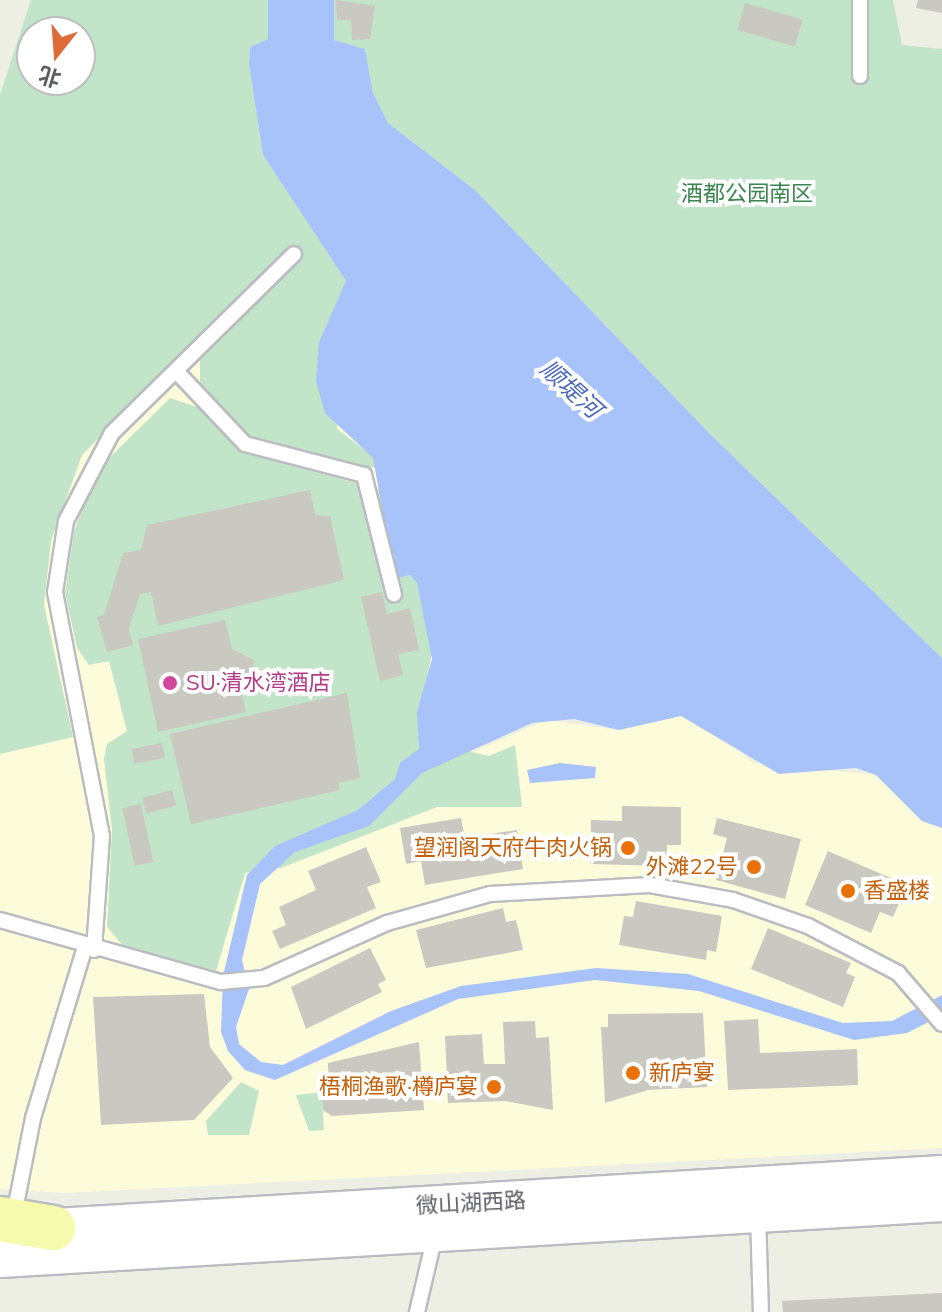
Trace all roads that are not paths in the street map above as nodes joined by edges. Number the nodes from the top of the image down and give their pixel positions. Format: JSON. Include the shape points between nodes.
{"nodes":[{"id":1,"x":860,"y":0,"type":"edge"},
{"id":2,"x":860,"y":76,"type":"dead end"},
{"id":3,"x":294,"y":254,"type":"dead end"},
{"id":4,"x":176,"y":371,"type":"junction"},
{"id":5,"x":394,"y":594,"type":"dead end"},
{"id":6,"x":0,"y":920,"type":"edge"},
{"id":7,"x":90,"y":949,"type":"junction"},
{"id":8,"x":942,"y":1024,"type":"edge"},
{"id":9,"x":942,"y":1175,"type":"edge"},
{"id":10,"x":942,"y":1202,"type":"edge"},
{"id":11,"x":758,"y":1213,"type":"junction"},
{"id":12,"x":436,"y":1233,"type":"junction"},
{"id":13,"x":10,"y":1241,"type":"edge"},
{"id":14,"x":417,"y":1312,"type":"edge"},
{"id":15,"x":761,"y":1312,"type":"edge"}],
"edges":[{"from":1,"to":2,"type":"lane"},
{"from":3,"to":4,"type":"lane"},
{"from":4,"to":5,"type":"lane","via":[[245,444],[364,475]]},
{"from":4,"to":7,"type":"lane","via":[[97,451],[74,497],[60,550],[57,609],[102,836]]},
{"from":6,"to":7,"type":"lane"},
{"from":7,"to":8,"type":"lane","via":[[205,981],[264,978],[442,906],[597,883],[692,890],[776,913],[879,959],[914,986]]},
{"from":7,"to":13,"type":"lane","via":[[33,1118]]},
{"from":9,"to":13,"type":"street","name":"微山湖西路"},
{"from":10,"to":11,"type":"street","name":"微山湖西路"},
{"from":11,"to":12,"type":"street","name":"微山湖西路"},
{"from":11,"to":15,"type":"lane"},
{"from":12,"to":13,"type":"street","name":"微山湖西路"},
{"from":12,"to":14,"type":"lane"}]}
